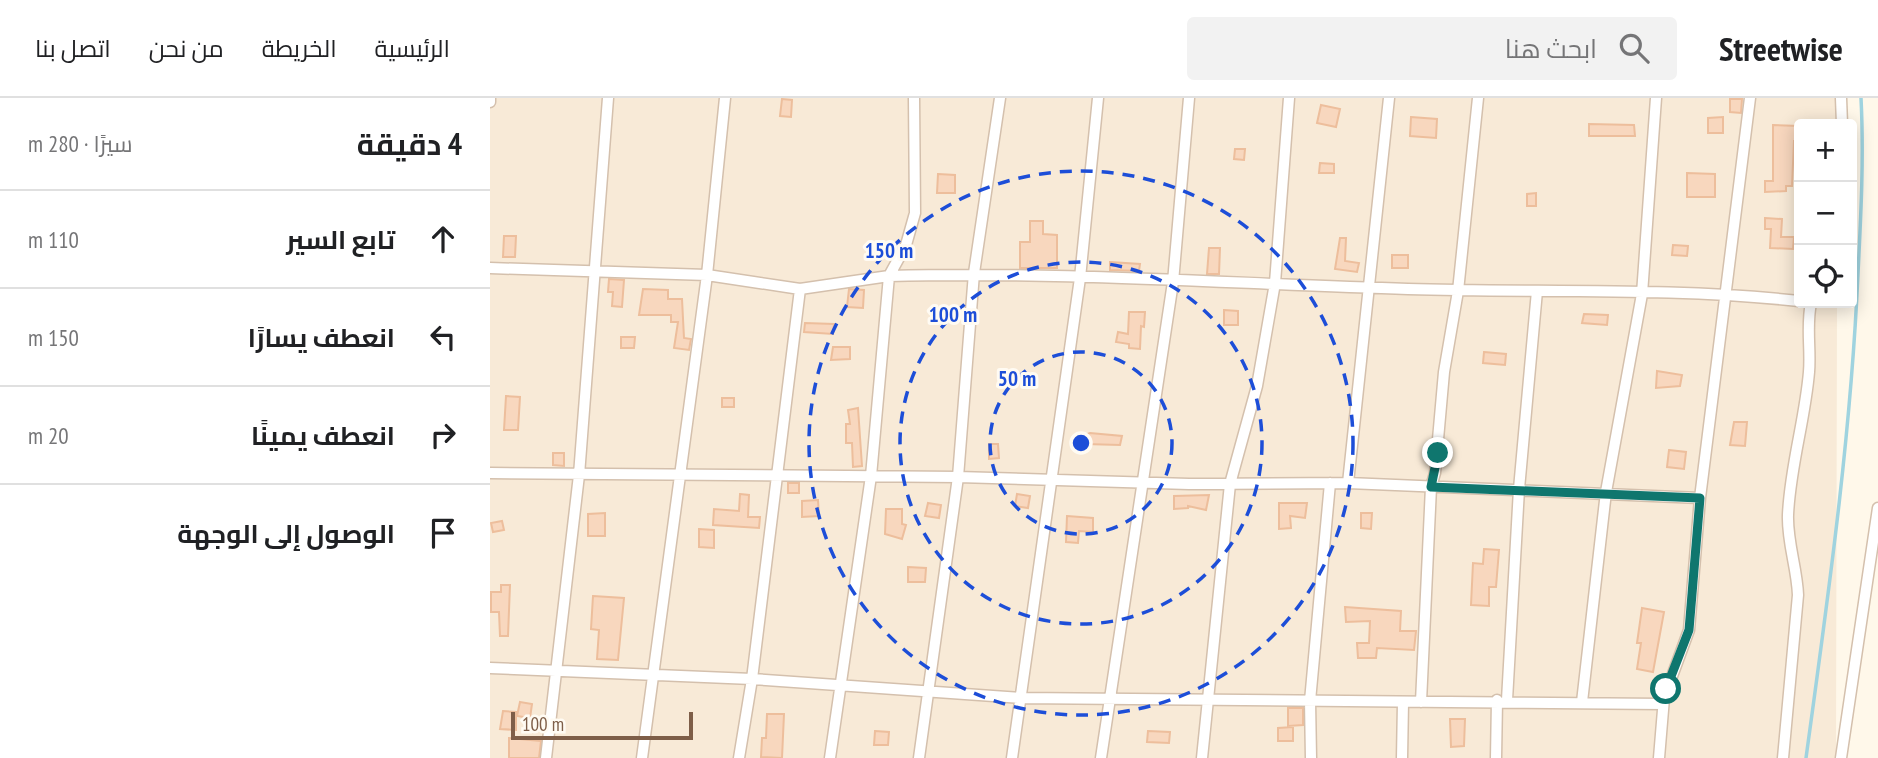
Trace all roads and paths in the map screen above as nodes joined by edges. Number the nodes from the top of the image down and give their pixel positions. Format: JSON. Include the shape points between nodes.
{"nodes":[{"id":1,"x":608,"y":98,"type":"edge"},
{"id":2,"x":725,"y":98,"type":"edge"},
{"id":3,"x":914,"y":98,"type":"edge"},
{"id":4,"x":1000,"y":98,"type":"edge"},
{"id":5,"x":1098,"y":98,"type":"edge"},
{"id":6,"x":1189,"y":98,"type":"edge"},
{"id":7,"x":1289,"y":98,"type":"edge"},
{"id":8,"x":1389,"y":98,"type":"edge"},
{"id":9,"x":1478,"y":98,"type":"edge"},
{"id":10,"x":1656,"y":98,"type":"edge"},
{"id":11,"x":1750,"y":98,"type":"edge"},
{"id":12,"x":1841,"y":98,"type":"edge"},
{"id":13,"x":1842,"y":119,"type":"edge"},
{"id":14,"x":490,"y":268,"type":"edge"},
{"id":15,"x":593,"y":271,"type":"junction"},
{"id":16,"x":974,"y":274,"type":"junction"},
{"id":17,"x":706,"y":275,"type":"junction"},
{"id":18,"x":889,"y":276,"type":"junction"},
{"id":19,"x":1080,"y":278,"type":"junction"},
{"id":20,"x":1173,"y":282,"type":"junction"},
{"id":21,"x":1275,"y":283,"type":"junction"},
{"id":22,"x":1369,"y":288,"type":"junction"},
{"id":23,"x":800,"y":289,"type":"junction"},
{"id":24,"x":1458,"y":291,"type":"junction"},
{"id":25,"x":1537,"y":291,"type":"junction"},
{"id":26,"x":1724,"y":293,"type":"junction"},
{"id":27,"x":1642,"y":294,"type":"junction"},
{"id":28,"x":1794,"y":300,"type":"edge"},
{"id":29,"x":1810,"y":308,"type":"edge"},
{"id":30,"x":490,"y":473,"type":"edge"},
{"id":31,"x":579,"y":475,"type":"junction"},
{"id":32,"x":680,"y":475,"type":"junction"},
{"id":33,"x":778,"y":476,"type":"junction"},
{"id":34,"x":871,"y":476,"type":"junction"},
{"id":35,"x":958,"y":477,"type":"junction"},
{"id":36,"x":1051,"y":480,"type":"junction"},
{"id":37,"x":1141,"y":483,"type":"junction"},
{"id":38,"x":1348,"y":483,"type":"junction"},
{"id":39,"x":1230,"y":484,"type":"junction"},
{"id":40,"x":1330,"y":484,"type":"junction"},
{"id":41,"x":1431,"y":487,"type":"junction"},
{"id":42,"x":1519,"y":489,"type":"junction"},
{"id":43,"x":1606,"y":492,"type":"junction"},
{"id":44,"x":1700,"y":498,"type":"junction"},
{"id":45,"x":1878,"y":508,"type":"edge"},
{"id":46,"x":490,"y":667,"type":"edge"},
{"id":47,"x":556,"y":671,"type":"junction"},
{"id":48,"x":654,"y":677,"type":"junction"},
{"id":49,"x":752,"y":679,"type":"junction"},
{"id":50,"x":842,"y":685,"type":"junction"},
{"id":51,"x":929,"y":692,"type":"junction"},
{"id":52,"x":1020,"y":698,"type":"junction"},
{"id":53,"x":1109,"y":699,"type":"junction"},
{"id":54,"x":1209,"y":700,"type":"junction"},
{"id":55,"x":1502,"y":700,"type":"junction"},
{"id":56,"x":1310,"y":701,"type":"junction"},
{"id":57,"x":1403,"y":702,"type":"junction"},
{"id":58,"x":1421,"y":702,"type":"junction"},
{"id":59,"x":1582,"y":702,"type":"junction"},
{"id":60,"x":1663,"y":704,"type":"junction"},
{"id":61,"x":546,"y":758,"type":"edge"},
{"id":62,"x":642,"y":758,"type":"edge"},
{"id":63,"x":739,"y":758,"type":"edge"},
{"id":64,"x":830,"y":758,"type":"edge"},
{"id":65,"x":919,"y":758,"type":"edge"},
{"id":66,"x":1012,"y":758,"type":"edge"},
{"id":67,"x":1101,"y":758,"type":"edge"},
{"id":68,"x":1202,"y":758,"type":"edge"},
{"id":69,"x":1311,"y":758,"type":"edge"},
{"id":70,"x":1402,"y":758,"type":"edge"},
{"id":71,"x":1496,"y":758,"type":"edge"},
{"id":72,"x":1659,"y":758,"type":"edge"},
{"id":73,"x":1783,"y":758,"type":"edge"},
{"id":74,"x":1841,"y":758,"type":"edge"}],
"edges":[{"from":1,"to":15,"type":"street"},
{"from":2,"to":17,"type":"street"},
{"from":3,"to":18,"type":"street","via":[[915,213],[906,246]]},
{"from":4,"to":16,"type":"street"},
{"from":5,"to":19,"type":"street"},
{"from":6,"to":20,"type":"street"},
{"from":7,"to":21,"type":"street"},
{"from":8,"to":22,"type":"street"},
{"from":9,"to":24,"type":"street"},
{"from":10,"to":27,"type":"street"},
{"from":11,"to":26,"type":"street"},
{"from":12,"to":13,"type":"street"},
{"from":14,"to":15,"type":"street"},
{"from":15,"to":17,"type":"street"},
{"from":15,"to":31,"type":"street"},
{"from":16,"to":18,"type":"street"},
{"from":16,"to":19,"type":"street"},
{"from":16,"to":35,"type":"street"},
{"from":17,"to":23,"type":"street"},
{"from":17,"to":32,"type":"street"},
{"from":18,"to":23,"type":"street"},
{"from":18,"to":34,"type":"street"},
{"from":19,"to":20,"type":"street"},
{"from":19,"to":36,"type":"street"},
{"from":20,"to":21,"type":"street"},
{"from":20,"to":37,"type":"street"},
{"from":21,"to":22,"type":"street"},
{"from":21,"to":39,"type":"street","via":[[1257,386]]},
{"from":22,"to":24,"type":"street"},
{"from":22,"to":38,"type":"street"},
{"from":23,"to":33,"type":"street"},
{"from":24,"to":25,"type":"street"},
{"from":24,"to":41,"type":"street"},
{"from":25,"to":27,"type":"street"},
{"from":25,"to":42,"type":"street"},
{"from":26,"to":27,"type":"street"},
{"from":26,"to":28,"type":"street"},
{"from":26,"to":44,"type":"street"},
{"from":27,"to":43,"type":"street"},
{"from":29,"to":73,"type":"street","via":[[1809,370],[1789,501],[1798,594]]},
{"from":30,"to":31,"type":"street"},
{"from":31,"to":32,"type":"street"},
{"from":31,"to":47,"type":"street"},
{"from":32,"to":33,"type":"street"},
{"from":32,"to":48,"type":"street"},
{"from":33,"to":34,"type":"street"},
{"from":33,"to":49,"type":"street"},
{"from":34,"to":35,"type":"street"},
{"from":34,"to":50,"type":"street"},
{"from":35,"to":36,"type":"street"},
{"from":35,"to":51,"type":"street"},
{"from":36,"to":37,"type":"street"},
{"from":36,"to":52,"type":"street"},
{"from":37,"to":39,"type":"street"},
{"from":37,"to":53,"type":"street"},
{"from":38,"to":40,"type":"street"},
{"from":38,"to":41,"type":"street"},
{"from":39,"to":40,"type":"street"},
{"from":39,"to":54,"type":"street"},
{"from":40,"to":56,"type":"street"},
{"from":41,"to":42,"type":"street"},
{"from":41,"to":58,"type":"street"},
{"from":42,"to":43,"type":"street"},
{"from":42,"to":55,"type":"street"},
{"from":43,"to":44,"type":"street"},
{"from":43,"to":59,"type":"street"},
{"from":44,"to":60,"type":"street","via":[[1689,630]]},
{"from":45,"to":74,"type":"street"},
{"from":46,"to":47,"type":"street"},
{"from":47,"to":48,"type":"street"},
{"from":47,"to":61,"type":"street"},
{"from":48,"to":49,"type":"street"},
{"from":48,"to":62,"type":"street"},
{"from":49,"to":50,"type":"street"},
{"from":49,"to":63,"type":"street"},
{"from":50,"to":51,"type":"street"},
{"from":50,"to":64,"type":"street"},
{"from":51,"to":52,"type":"street"},
{"from":51,"to":65,"type":"street"},
{"from":52,"to":53,"type":"street"},
{"from":52,"to":66,"type":"street"},
{"from":53,"to":54,"type":"street"},
{"from":53,"to":67,"type":"street"},
{"from":54,"to":56,"type":"street"},
{"from":54,"to":68,"type":"street"},
{"from":55,"to":58,"type":"street"},
{"from":55,"to":59,"type":"street"},
{"from":55,"to":71,"type":"street"},
{"from":56,"to":57,"type":"street"},
{"from":56,"to":69,"type":"street"},
{"from":57,"to":58,"type":"street"},
{"from":57,"to":70,"type":"street"},
{"from":59,"to":60,"type":"street"},
{"from":60,"to":72,"type":"street"}]}
